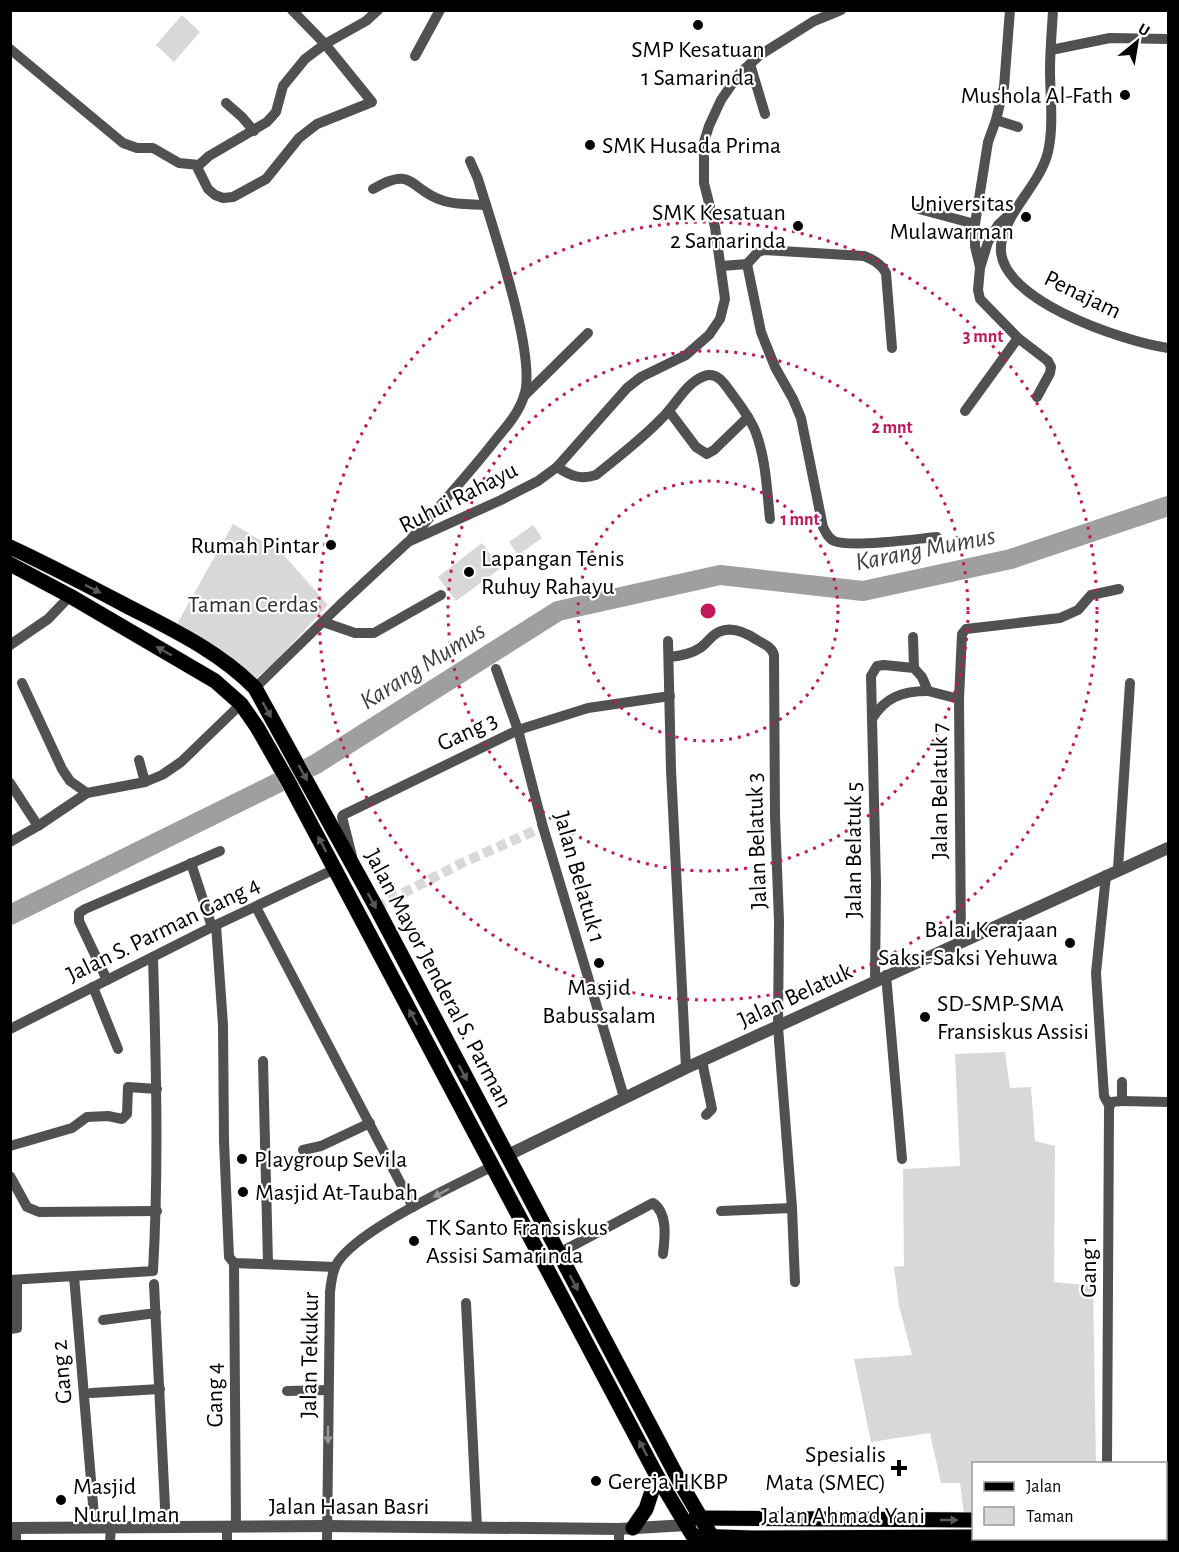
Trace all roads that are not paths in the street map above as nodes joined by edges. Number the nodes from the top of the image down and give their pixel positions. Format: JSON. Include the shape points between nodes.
{"nodes":[{"id":1,"x":292,"y":10,"type":"edge"},
{"id":2,"x":378,"y":10,"type":"edge"},
{"id":3,"x":440,"y":10,"type":"edge"},
{"id":4,"x":841,"y":10,"type":"edge"},
{"id":5,"x":1010,"y":10,"type":"edge"},
{"id":6,"x":1053,"y":10,"type":"edge"},
{"id":7,"x":1168,"y":39,"type":"edge"},
{"id":8,"x":324,"y":44,"type":"junction"},
{"id":9,"x":10,"y":49,"type":"edge"},
{"id":10,"x":1052,"y":50,"type":"junction"},
{"id":11,"x":415,"y":56,"type":"dead end"},
{"id":12,"x":750,"y":64,"type":"junction"},
{"id":13,"x":226,"y":103,"type":"dead end"},
{"id":14,"x":765,"y":114,"type":"dead end"},
{"id":15,"x":996,"y":120,"type":"junction"},
{"id":16,"x":1018,"y":127,"type":"dead end"},
{"id":17,"x":254,"y":131,"type":"junction"},
{"id":18,"x":470,"y":161,"type":"dead end"},
{"id":19,"x":199,"y":165,"type":"junction"},
{"id":20,"x":374,"y":189,"type":"dead end"},
{"id":21,"x":486,"y":205,"type":"junction"},
{"id":22,"x":919,"y":209,"type":"dead end"},
{"id":23,"x":1014,"y":210,"type":"junction"},
{"id":24,"x":975,"y":224,"type":"junction"},
{"id":25,"x":747,"y":264,"type":"junction"},
{"id":26,"x":722,"y":266,"type":"junction"},
{"id":27,"x":980,"y":268,"type":"junction"},
{"id":28,"x":588,"y":333,"type":"dead end"},
{"id":29,"x":1018,"y":338,"type":"junction"},
{"id":30,"x":892,"y":348,"type":"dead end"},
{"id":31,"x":1168,"y":348,"type":"edge"},
{"id":32,"x":524,"y":397,"type":"junction"},
{"id":33,"x":1037,"y":397,"type":"dead end"},
{"id":34,"x":669,"y":411,"type":"junction"},
{"id":35,"x":965,"y":411,"type":"dead end"},
{"id":36,"x":748,"y":417,"type":"junction"},
{"id":37,"x":557,"y":467,"type":"junction"},
{"id":38,"x":770,"y":519,"type":"dead end"},
{"id":39,"x":937,"y":537,"type":"dead end"},
{"id":40,"x":408,"y":542,"type":"junction"},
{"id":41,"x":10,"y":547,"type":"edge"},
{"id":42,"x":10,"y":564,"type":"edge"},
{"id":43,"x":1119,"y":589,"type":"dead end"},
{"id":44,"x":441,"y":595,"type":"dead end"},
{"id":45,"x":70,"y":596,"type":"junction"},
{"id":46,"x":322,"y":622,"type":"junction"},
{"id":47,"x":913,"y":637,"type":"dead end"},
{"id":48,"x":668,"y":641,"type":"dead end"},
{"id":49,"x":10,"y":645,"type":"edge"},
{"id":50,"x":200,"y":645,"type":"junction"},
{"id":51,"x":669,"y":657,"type":"junction"},
{"id":52,"x":190,"y":665,"type":"junction"},
{"id":53,"x":914,"y":668,"type":"junction"},
{"id":54,"x":496,"y":669,"type":"dead end"},
{"id":55,"x":22,"y":683,"type":"dead end"},
{"id":56,"x":260,"y":683,"type":"junction"},
{"id":57,"x":1130,"y":683,"type":"dead end"},
{"id":58,"x":928,"y":691,"type":"junction"},
{"id":59,"x":670,"y":696,"type":"junction"},
{"id":60,"x":959,"y":699,"type":"junction"},
{"id":61,"x":241,"y":704,"type":"junction"},
{"id":62,"x":872,"y":720,"type":"junction"},
{"id":63,"x":518,"y":730,"type":"junction"},
{"id":64,"x":139,"y":760,"type":"dead end"},
{"id":65,"x":145,"y":782,"type":"junction"},
{"id":66,"x":10,"y":783,"type":"edge"},
{"id":67,"x":87,"y":793,"type":"junction"},
{"id":68,"x":38,"y":826,"type":"junction"},
{"id":69,"x":10,"y":842,"type":"edge"},
{"id":70,"x":1168,"y":848,"type":"edge"},
{"id":71,"x":220,"y":851,"type":"dead end"},
{"id":72,"x":191,"y":863,"type":"junction"},
{"id":73,"x":354,"y":867,"type":"junction"},
{"id":74,"x":335,"y":869,"type":"junction"},
{"id":75,"x":1118,"y":869,"type":"junction"},
{"id":76,"x":1106,"y":875,"type":"junction"},
{"id":77,"x":256,"y":907,"type":"junction"},
{"id":78,"x":214,"y":926,"type":"junction"},
{"id":79,"x":961,"y":942,"type":"junction"},
{"id":80,"x":153,"y":957,"type":"junction"},
{"id":81,"x":881,"y":978,"type":"junction"},
{"id":82,"x":107,"y":980,"type":"junction"},
{"id":83,"x":93,"y":987,"type":"junction"},
{"id":84,"x":778,"y":1027,"type":"junction"},
{"id":85,"x":10,"y":1029,"type":"edge"},
{"id":86,"x":118,"y":1049,"type":"dead end"},
{"id":87,"x":263,"y":1061,"type":"dead end"},
{"id":88,"x":702,"y":1061,"type":"junction"},
{"id":89,"x":686,"y":1068,"type":"junction"},
{"id":90,"x":1122,"y":1082,"type":"dead end"},
{"id":91,"x":157,"y":1089,"type":"junction"},
{"id":92,"x":624,"y":1097,"type":"junction"},
{"id":93,"x":1122,"y":1101,"type":"junction"},
{"id":94,"x":1168,"y":1102,"type":"edge"},
{"id":95,"x":1109,"y":1105,"type":"junction"},
{"id":96,"x":706,"y":1115,"type":"dead end"},
{"id":97,"x":370,"y":1124,"type":"junction"},
{"id":98,"x":10,"y":1146,"type":"edge"},
{"id":99,"x":303,"y":1150,"type":"dead end"},
{"id":100,"x":507,"y":1155,"type":"junction"},
{"id":101,"x":902,"y":1160,"type":"dead end"},
{"id":102,"x":493,"y":1166,"type":"junction"},
{"id":103,"x":10,"y":1176,"type":"edge"},
{"id":104,"x":413,"y":1207,"type":"junction"},
{"id":105,"x":792,"y":1208,"type":"junction"},
{"id":106,"x":157,"y":1211,"type":"junction"},
{"id":107,"x":720,"y":1211,"type":"dead end"},
{"id":108,"x":559,"y":1253,"type":"junction"},
{"id":109,"x":663,"y":1254,"type":"dead end"},
{"id":110,"x":544,"y":1261,"type":"junction"},
{"id":111,"x":234,"y":1263,"type":"junction"},
{"id":112,"x":268,"y":1263,"type":"junction"},
{"id":113,"x":335,"y":1267,"type":"junction"},
{"id":114,"x":74,"y":1276,"type":"junction"},
{"id":115,"x":14,"y":1280,"type":"edge"},
{"id":116,"x":795,"y":1282,"type":"dead end"},
{"id":117,"x":154,"y":1284,"type":"dead end"},
{"id":118,"x":466,"y":1303,"type":"dead end"},
{"id":119,"x":156,"y":1313,"type":"junction"},
{"id":120,"x":104,"y":1320,"type":"dead end"},
{"id":121,"x":10,"y":1329,"type":"edge"},
{"id":122,"x":160,"y":1389,"type":"junction"},
{"id":123,"x":328,"y":1390,"type":"junction"},
{"id":124,"x":287,"y":1391,"type":"dead end"},
{"id":125,"x":90,"y":1393,"type":"dead end"},
{"id":126,"x":1107,"y":1462,"type":"edge"},
{"id":127,"x":657,"y":1476,"type":"junction"},
{"id":128,"x":702,"y":1518,"type":"junction"},
{"id":129,"x":972,"y":1520,"type":"edge"},
{"id":130,"x":327,"y":1526,"type":"junction"},
{"id":131,"x":111,"y":1527,"type":"junction"},
{"id":132,"x":166,"y":1527,"type":"junction"},
{"id":133,"x":232,"y":1527,"type":"junction"},
{"id":134,"x":477,"y":1527,"type":"junction"},
{"id":135,"x":14,"y":1528,"type":"edge"},
{"id":136,"x":95,"y":1528,"type":"junction"},
{"id":137,"x":624,"y":1533,"type":"edge"},
{"id":138,"x":697,"y":1533,"type":"edge"},
{"id":139,"x":972,"y":1537,"type":"edge"},
{"id":140,"x":16,"y":1542,"type":"edge"},
{"id":141,"x":110,"y":1542,"type":"edge"},
{"id":142,"x":227,"y":1542,"type":"edge"},
{"id":143,"x":327,"y":1542,"type":"edge"}],
"edges":[{"from":1,"to":8,"type":"street"},
{"from":2,"to":8,"type":"street"},
{"from":3,"to":11,"type":"street"},
{"from":4,"to":12,"type":"street","name":"Ruhui Rahayu","via":[[784,38]]},
{"from":5,"to":15,"type":"street","via":[[1004,87]]},
{"from":6,"to":10,"type":"street","name":"Penajam"},
{"from":7,"to":10,"type":"street","via":[[1110,38]]},
{"from":8,"to":17,"type":"street","via":[[291,74],[283,86],[276,112]]},
{"from":8,"to":19,"type":"street","via":[[372,102],[317,124],[299,138],[266,179],[233,197],[223,198],[208,189]]},
{"from":9,"to":19,"type":"street","via":[[123,143],[153,148],[179,163]]},
{"from":10,"to":23,"type":"street","name":"Penajam","via":[[1048,151],[1039,174]]},
{"from":12,"to":14,"type":"street"},
{"from":12,"to":26,"type":"street","name":"Ruhui Rahayu","via":[[721,100],[704,142],[704,183]]},
{"from":13,"to":17,"type":"street"},
{"from":15,"to":16,"type":"street"},
{"from":15,"to":24,"type":"street","via":[[988,142]]},
{"from":17,"to":19,"type":"street"},
{"from":18,"to":21,"type":"street"},
{"from":20,"to":21,"type":"street","via":[[396,177],[407,178],[442,201]]},
{"from":21,"to":32,"type":"street","via":[[518,316],[526,362]]},
{"from":22,"to":24,"type":"street"},
{"from":23,"to":27,"type":"street","via":[[988,242]]},
{"from":23,"to":31,"type":"street","name":"Penajam","via":[[1000,254],[1025,289],[1083,323]]},
{"from":24,"to":27,"type":"street"},
{"from":25,"to":26,"type":"street"},
{"from":25,"to":30,"type":"street","via":[[764,250],[873,259],[886,273]]},
{"from":25,"to":39,"type":"street","via":[[761,332],[801,418],[823,527],[829,538],[856,543]]},
{"from":26,"to":37,"type":"street","name":"Ruhui Rahayu","via":[[726,299],[720,319],[709,335],[686,355],[627,388]]},
{"from":27,"to":29,"type":"street","via":[[980,299]]},
{"from":28,"to":32,"type":"street"},
{"from":29,"to":33,"type":"street","via":[[1051,367]]},
{"from":29,"to":35,"type":"street"},
{"from":32,"to":40,"type":"street","via":[[477,465]]},
{"from":34,"to":36,"type":"street","via":[[696,447],[707,454]]},
{"from":34,"to":36,"type":"street","via":[[687,388],[708,375],[723,382]]},
{"from":34,"to":37,"type":"street","via":[[596,475],[583,479]]},
{"from":36,"to":38,"type":"street","via":[[763,462]]},
{"from":37,"to":40,"type":"street","name":"Ruhui Rahayu","via":[[501,500]]},
{"from":40,"to":46,"type":"street","name":"Ruhui Rahayu"},
{"from":41,"to":50,"type":"main road","name":"Jalan Mayor Jenderal S. Parman","one_way":true},
{"from":42,"to":45,"type":"main road","name":"Jalan Mayor Jenderal S. Parman"},
{"from":43,"to":60,"type":"street","name":"Jalan Belatuk 7","via":[[1091,595],[1078,610],[1060,618],[966,629],[961,639]]},
{"from":44,"to":46,"type":"street","via":[[374,633],[355,633]]},
{"from":45,"to":49,"type":"street","via":[[48,619]]},
{"from":52,"to":45,"type":"main road","name":"Jalan Mayor Jenderal S. Parman","one_way":true},
{"from":46,"to":56,"type":"street","name":"Ruhui Rahayu"},
{"from":47,"to":53,"type":"street"},
{"from":48,"to":51,"type":"street"},
{"from":50,"to":52,"type":"main road"},
{"from":50,"to":56,"type":"main road","name":"Jalan Mayor Jenderal S. Parman"},
{"from":51,"to":59,"type":"street"},
{"from":51,"to":84,"type":"street","name":"Jalan Belatuk 3","via":[[690,654],[714,635],[733,630],[770,648],[774,655]]},
{"from":52,"to":61,"type":"main road","name":"Jalan Mayor Jenderal S. Parman"},
{"from":53,"to":58,"type":"street"},
{"from":53,"to":62,"type":"street","name":"Jalan Belatuk 5","via":[[884,665],[873,670]]},
{"from":54,"to":63,"type":"street","name":"Jalan Belatuk 1"},
{"from":55,"to":67,"type":"street","via":[[62,770]]},
{"from":56,"to":73,"type":"main road","name":"Jalan Mayor Jenderal S. Parman","one_way":true,"via":[[291,753]]},
{"from":57,"to":75,"type":"street"},
{"from":58,"to":60,"type":"street"},
{"from":58,"to":62,"type":"street","via":[[892,698]]},
{"from":59,"to":63,"type":"street","name":"Gang 3","via":[[594,706]]},
{"from":59,"to":89,"type":"street"},
{"from":60,"to":79,"type":"street","name":"Jalan Belatuk 7"},
{"from":61,"to":65,"type":"street","via":[[181,762]]},
{"from":74,"to":61,"type":"main road","name":"Jalan Mayor Jenderal S. Parman","one_way":true,"via":[[278,762]]},
{"from":62,"to":81,"type":"street","name":"Jalan Belatuk 5"},
{"from":63,"to":73,"type":"street","name":"Gang 3","via":[[343,814]]},
{"from":63,"to":92,"type":"street","name":"Jalan Belatuk 1"},
{"from":64,"to":65,"type":"street"},
{"from":65,"to":67,"type":"street"},
{"from":66,"to":68,"type":"street"},
{"from":67,"to":68,"type":"street"},
{"from":68,"to":69,"type":"street"},
{"from":70,"to":75,"type":"street","name":"Jalan Belatuk"},
{"from":71,"to":72,"type":"street"},
{"from":72,"to":78,"type":"street","name":"Gang 4"},
{"from":72,"to":82,"type":"street","via":[[79,914]]},
{"from":73,"to":100,"type":"main road","name":"Jalan Mayor Jenderal S. Parman","one_way":true},
{"from":74,"to":77,"type":"street","name":"Jalan S. Parman Gang 4"},
{"from":102,"to":74,"type":"main road","name":"Jalan Mayor Jenderal S. Parman","one_way":true},
{"from":75,"to":76,"type":"street","name":"Jalan Belatuk"},
{"from":76,"to":79,"type":"street","name":"Jalan Belatuk"},
{"from":76,"to":95,"type":"street","name":"Gang 1","via":[[1096,987],[1104,1096]]},
{"from":77,"to":78,"type":"street","name":"Jalan S. Parman Gang 4"},
{"from":77,"to":97,"type":"street"},
{"from":78,"to":80,"type":"street","name":"Jalan S. Parman Gang 4"},
{"from":78,"to":111,"type":"street","name":"Gang 4","via":[[223,1026],[228,1252]]},
{"from":79,"to":81,"type":"street","name":"Jalan Belatuk"},
{"from":80,"to":82,"type":"street","name":"Jalan S. Parman Gang 4"},
{"from":80,"to":91,"type":"street"},
{"from":81,"to":84,"type":"street","name":"Jalan Belatuk"},
{"from":81,"to":101,"type":"street","name":"Jalan Belatuk 5"},
{"from":82,"to":83,"type":"street","name":"Jalan S. Parman Gang 4"},
{"from":83,"to":85,"type":"street","name":"Jalan S. Parman Gang 4"},
{"from":83,"to":86,"type":"street"},
{"from":84,"to":88,"type":"street","name":"Jalan Belatuk"},
{"from":84,"to":105,"type":"street","name":"Jalan Belatuk 3"},
{"from":87,"to":112,"type":"street"},
{"from":88,"to":89,"type":"street","name":"Jalan Belatuk"},
{"from":88,"to":96,"type":"street","via":[[712,1109]]},
{"from":89,"to":92,"type":"street","name":"Jalan Belatuk"},
{"from":90,"to":93,"type":"street"},
{"from":91,"to":98,"type":"street","via":[[128,1088],[127,1114],[122,1119],[87,1117],[72,1128]]},
{"from":91,"to":106,"type":"street"},
{"from":92,"to":100,"type":"street","name":"Jalan Belatuk"},
{"from":93,"to":94,"type":"street"},
{"from":93,"to":95,"type":"street"},
{"from":95,"to":126,"type":"street","name":"Gang 1"},
{"from":97,"to":99,"type":"street"},
{"from":97,"to":104,"type":"street"},
{"from":100,"to":108,"type":"main road","name":"Jalan Mayor Jenderal S. Parman"},
{"from":102,"to":104,"type":"street","name":"Jalan Tekukur","one_way":true},
{"from":102,"to":110,"type":"main road","name":"Jalan Mayor Jenderal S. Parman"},
{"from":103,"to":106,"type":"street","via":[[27,1206],[39,1212]]},
{"from":104,"to":113,"type":"street","name":"Jalan Tekukur","via":[[354,1244]]},
{"from":105,"to":107,"type":"street"},
{"from":105,"to":116,"type":"street","name":"Jalan Belatuk 3"},
{"from":106,"to":114,"type":"street","via":[[153,1271]]},
{"from":108,"to":109,"type":"street","via":[[652,1203],[664,1226]]},
{"from":108,"to":110,"type":"main road"},
{"from":108,"to":128,"type":"main road","name":"Jalan Mayor Jenderal S. Parman","one_way":true},
{"from":127,"to":110,"type":"main road","name":"Jalan Mayor Jenderal S. Parman","one_way":true},
{"from":111,"to":112,"type":"street"},
{"from":111,"to":133,"type":"street","name":"Gang 4"},
{"from":112,"to":113,"type":"street"},
{"from":113,"to":123,"type":"street","name":"Jalan Tekukur","via":[[330,1292]]},
{"from":114,"to":115,"type":"street"},
{"from":114,"to":136,"type":"street","name":"Gang 2"},
{"from":115,"to":121,"type":"street","via":[[17,1328]]},
{"from":117,"to":119,"type":"street"},
{"from":118,"to":134,"type":"street"},
{"from":119,"to":120,"type":"street"},
{"from":119,"to":122,"type":"street"},
{"from":122,"to":125,"type":"street"},
{"from":122,"to":132,"type":"street"},
{"from":123,"to":124,"type":"street"},
{"from":123,"to":130,"type":"street","name":"Jalan Tekukur","one_way":true},
{"from":127,"to":137,"type":"main road","via":[[646,1509]]},
{"from":127,"to":138,"type":"main road","name":"Jalan Mayor Jenderal S. Parman"},
{"from":128,"to":129,"type":"main road","name":"Jalan Ahmad Yani","one_way":true},
{"from":128,"to":138,"type":"main road","name":"Jalan Ahmad Yani"},
{"from":128,"to":138,"type":"main road","name":"Jalan Mayor Jenderal S. Parman"},
{"from":130,"to":133,"type":"street","name":"Jalan Hasan Basri"},
{"from":130,"to":134,"type":"street","name":"Jalan Hasan Basri"},
{"from":130,"to":143,"type":"street","name":"Jalan Tekukur"},
{"from":131,"to":132,"type":"street","name":"Jalan Hasan Basri"},
{"from":131,"to":136,"type":"street","name":"Jalan Hasan Basri"},
{"from":131,"to":141,"type":"street"},
{"from":132,"to":133,"type":"street","name":"Jalan Hasan Basri"},
{"from":133,"to":142,"type":"street","name":"Gang 4"},
{"from":134,"to":137,"type":"street","name":"Jalan Hasan Basri"},
{"from":135,"to":136,"type":"street","name":"Jalan Hasan Basri"},
{"from":135,"to":140,"type":"street"},
{"from":137,"to":138,"type":"street","name":"Jalan Hasan Basri"},
{"from":138,"to":139,"type":"main road","name":"Jalan Ahmad Yani"}]}
